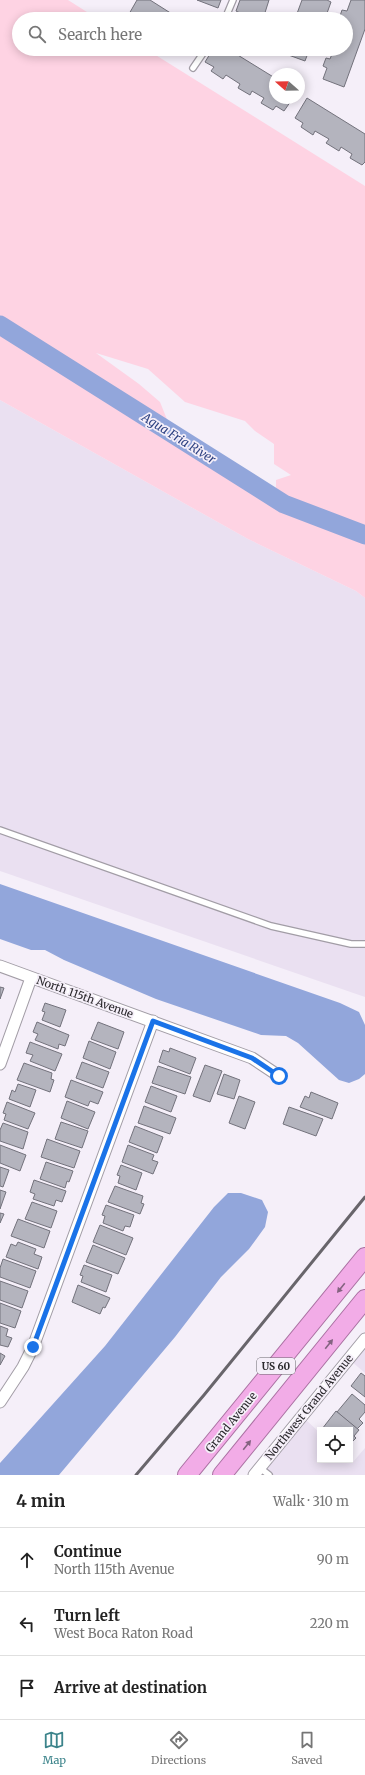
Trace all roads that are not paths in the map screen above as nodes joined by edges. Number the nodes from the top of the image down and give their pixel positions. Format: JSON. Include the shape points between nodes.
{"nodes":[{"id":1,"x":233,"y":0,"type":"edge"},
{"id":2,"x":228,"y":12,"type":"edge"},
{"id":3,"x":201,"y":56,"type":"edge"},
{"id":4,"x":193,"y":68,"type":"dead end"},
{"id":5,"x":0,"y":830,"type":"edge"},
{"id":6,"x":365,"y":944,"type":"edge"},
{"id":7,"x":0,"y":966,"type":"edge"},
{"id":8,"x":31,"y":978,"type":"junction"},
{"id":9,"x":153,"y":1021,"type":"junction"},
{"id":10,"x":0,"y":1064,"type":"edge"},
{"id":11,"x":279,"y":1076,"type":"dead end"},
{"id":12,"x":365,"y":1257,"type":"edge"},
{"id":13,"x":365,"y":1300,"type":"edge"},
{"id":14,"x":365,"y":1339,"type":"edge"},
{"id":15,"x":0,"y":1402,"type":"edge"},
{"id":16,"x":257,"y":1471,"type":"edge"},
{"id":17,"x":187,"y":1475,"type":"edge"},
{"id":18,"x":222,"y":1475,"type":"edge"},
{"id":19,"x":269,"y":1475,"type":"edge"}],
"edges":[{"from":1,"to":2,"type":"lane"},
{"from":3,"to":4,"type":"lane"},
{"from":5,"to":6,"type":"lane","via":[[271,926],[344,943]]},
{"from":7,"to":8,"type":"street","name":"North 115th Avenue"},
{"from":8,"to":9,"type":"street","name":"North 115th Avenue"},
{"from":8,"to":10,"type":"street"},
{"from":9,"to":11,"type":"street","name":"North 115th Avenue","via":[[252,1058]]},
{"from":9,"to":15,"type":"street","via":[[33,1347]]},
{"from":12,"to":17,"type":"highway","name":"Grand Avenue","number":"US 60","one_way":true},
{"from":18,"to":13,"type":"highway","number":"US 60","one_way":true},
{"from":14,"to":16,"type":"street","name":"Northwest Grand Avenue"},
{"from":16,"to":19,"type":"lane"}]}
